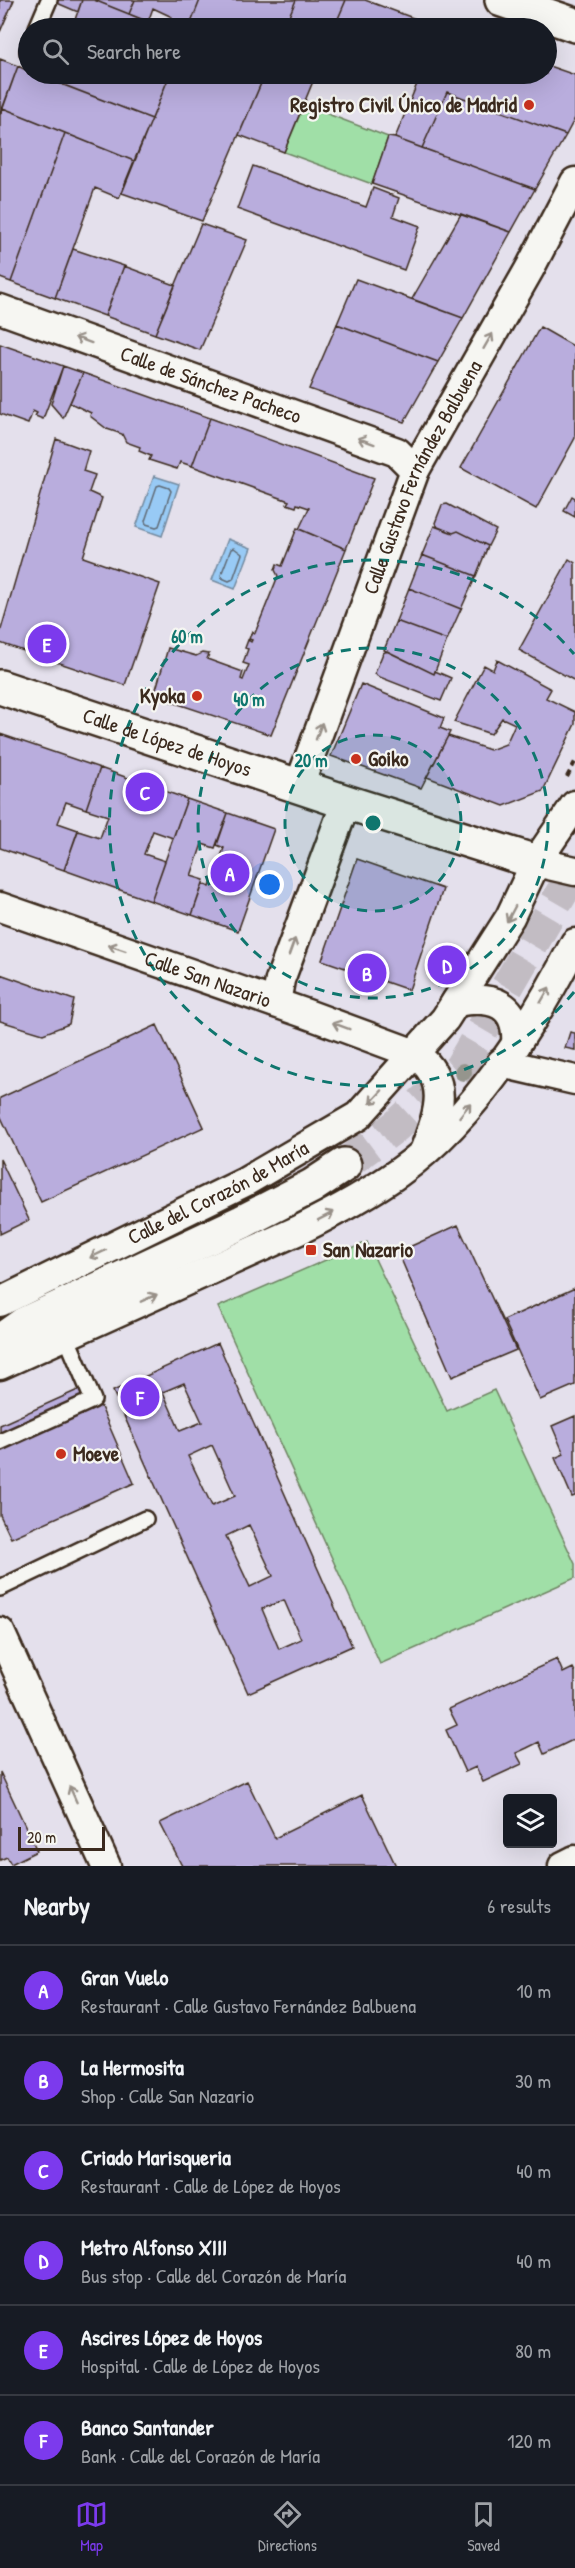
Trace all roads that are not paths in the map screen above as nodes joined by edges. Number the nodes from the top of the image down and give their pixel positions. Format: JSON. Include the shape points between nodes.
{"nodes":[{"id":1,"x":49,"y":0,"type":"edge"},
{"id":2,"x":502,"y":0,"type":"edge"},
{"id":3,"x":41,"y":18,"type":"edge"},
{"id":4,"x":555,"y":18,"type":"edge"},
{"id":5,"x":557,"y":19,"type":"edge"},
{"id":6,"x":575,"y":25,"type":"edge"},
{"id":7,"x":575,"y":182,"type":"edge"},
{"id":8,"x":0,"y":309,"type":"edge"},
{"id":9,"x":415,"y":470,"type":"junction"},
{"id":10,"x":0,"y":687,"type":"edge"},
{"id":11,"x":299,"y":786,"type":"junction"},
{"id":12,"x":346,"y":802,"type":"junction"},
{"id":13,"x":575,"y":805,"type":"edge"},
{"id":14,"x":536,"y":862,"type":"junction"},
{"id":15,"x":575,"y":871,"type":"edge"},
{"id":16,"x":0,"y":907,"type":"edge"},
{"id":17,"x":575,"y":943,"type":"edge"},
{"id":18,"x":456,"y":1002,"type":"junction"},
{"id":19,"x":276,"y":1003,"type":"junction"},
{"id":20,"x":416,"y":1054,"type":"junction"},
{"id":21,"x":508,"y":1054,"type":"junction"},
{"id":22,"x":575,"y":1080,"type":"edge"},
{"id":23,"x":424,"y":1152,"type":"junction"},
{"id":24,"x":344,"y":1165,"type":"tunnel mouth"},
{"id":25,"x":0,"y":1302,"type":"edge"},
{"id":26,"x":8,"y":1332,"type":"edge"},
{"id":27,"x":66,"y":1336,"type":"junction"},
{"id":28,"x":0,"y":1365,"type":"edge"},
{"id":29,"x":0,"y":1442,"type":"edge"},
{"id":30,"x":145,"y":1519,"type":"dead end"},
{"id":31,"x":0,"y":1588,"type":"edge"},
{"id":32,"x":0,"y":1632,"type":"edge"},
{"id":33,"x":575,"y":1860,"type":"edge"},
{"id":34,"x":106,"y":1866,"type":"edge"},
{"id":35,"x":563,"y":1866,"type":"edge"}],
"edges":[{"from":1,"to":3,"type":"lane"},
{"from":2,"to":4,"type":"street"},
{"from":5,"to":6,"type":"street"},
{"from":9,"to":7,"type":"street","name":"Calle Gustavo Fernández Balbuena","one_way":true},
{"from":9,"to":8,"type":"street","name":"Calle de Sánchez Pacheco","one_way":true,"via":[[397,452]]},
{"from":11,"to":9,"type":"street","name":"Calle Gustavo Fernández Balbuena","one_way":true},
{"from":10,"to":11,"type":"street","name":"Calle de López de Hoyos"},
{"from":11,"to":12,"type":"street","name":"Calle de López de Hoyos"},
{"from":12,"to":14,"type":"street","name":"Calle de López de Hoyos"},
{"from":19,"to":12,"type":"street","one_way":true,"via":[[280,980]]},
{"from":13,"to":14,"type":"street","name":"Calle del Corazón de María"},
{"from":14,"to":15,"type":"street","name":"Calle de López de Hoyos"},
{"from":14,"to":18,"type":"street","name":"Calle del Corazón de María","one_way":true,"via":[[510,917]]},
{"from":19,"to":16,"type":"street","name":"Calle San Nazario","one_way":true},
{"from":21,"to":17,"type":"street","one_way":true},
{"from":18,"to":20,"type":"street","name":"Calle del Corazón de María"},
{"from":18,"to":21,"type":"street","via":[[483,998],[504,1006],[516,1026]]},
{"from":20,"to":19,"type":"street","name":"Calle San Nazario","one_way":true},
{"from":20,"to":23,"type":"street","via":[[429,1067],[440,1094]]},
{"from":20,"to":25,"type":"street","name":"Calle del Corazón de María","one_way":true,"via":[[358,1116],[337,1131],[244,1182]]},
{"from":21,"to":22,"type":"street"},
{"from":23,"to":21,"type":"street","one_way":true,"via":[[461,1116]]},
{"from":27,"to":23,"type":"street","one_way":true,"via":[[327,1216],[399,1173]]},
{"from":24,"to":26,"type":"street","name":"Calle del Corazón de María","via":[[252,1217]]},
{"from":27,"to":28,"type":"street"},
{"from":27,"to":29,"type":"lane","via":[[93,1400]]},
{"from":30,"to":31,"type":"lane"},
{"from":34,"to":32,"type":"street","one_way":true},
{"from":33,"to":35,"type":"street"}]}
